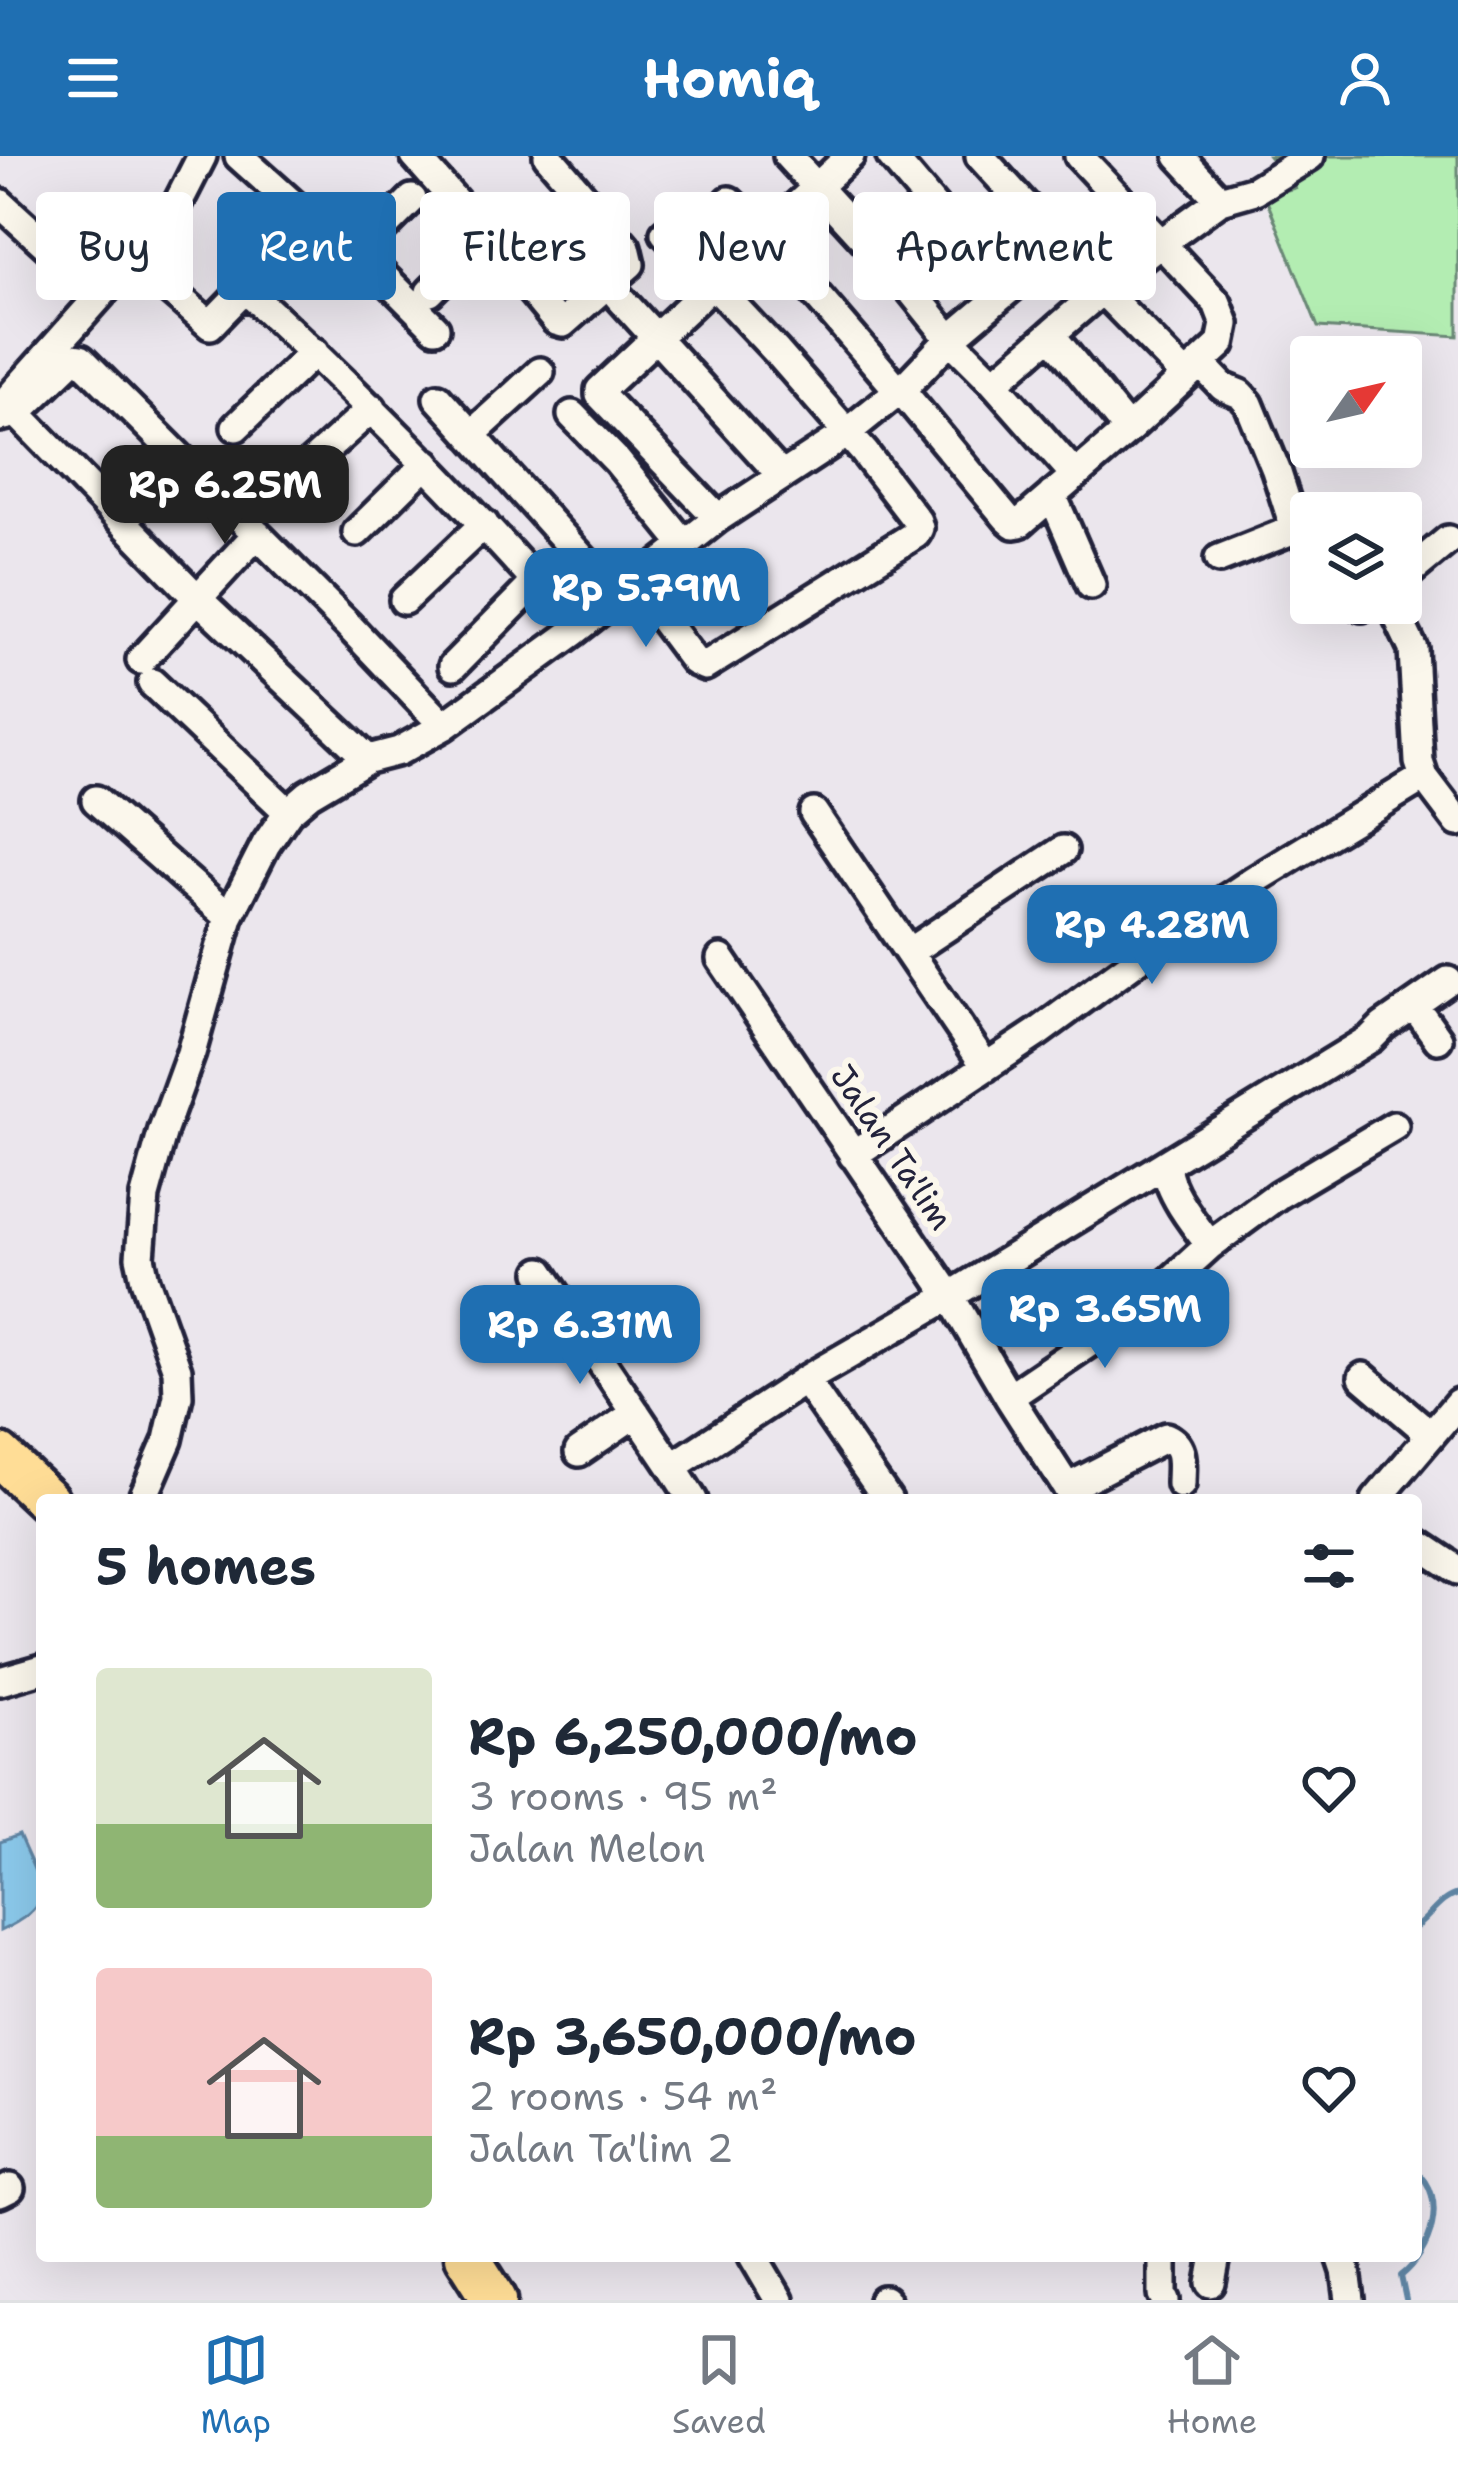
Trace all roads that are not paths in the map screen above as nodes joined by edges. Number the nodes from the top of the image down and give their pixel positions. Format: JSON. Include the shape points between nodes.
{"nodes":[{"id":1,"x":239,"y":156,"type":"edge"},
{"id":2,"x":415,"y":156,"type":"edge"},
{"id":3,"x":548,"y":156,"type":"edge"},
{"id":4,"x":788,"y":156,"type":"edge"},
{"id":5,"x":850,"y":156,"type":"edge"},
{"id":6,"x":891,"y":156,"type":"edge"},
{"id":7,"x":980,"y":156,"type":"edge"},
{"id":8,"x":1079,"y":156,"type":"edge"},
{"id":9,"x":1179,"y":156,"type":"edge"},
{"id":10,"x":1310,"y":156,"type":"edge"},
{"id":11,"x":193,"y":160,"type":"edge"},
{"id":12,"x":816,"y":186,"type":"junction"},
{"id":13,"x":180,"y":192,"type":"edge"},
{"id":14,"x":279,"y":192,"type":"edge"},
{"id":15,"x":447,"y":192,"type":"edge"},
{"id":16,"x":579,"y":192,"type":"edge"},
{"id":17,"x":810,"y":192,"type":"edge"},
{"id":18,"x":921,"y":192,"type":"edge"},
{"id":19,"x":1014,"y":192,"type":"edge"},
{"id":20,"x":412,"y":199,"type":"dead end"},
{"id":21,"x":1220,"y":200,"type":"junction"},
{"id":22,"x":0,"y":203,"type":"edge"},
{"id":23,"x":396,"y":215,"type":"edge"},
{"id":24,"x":36,"y":235,"type":"edge"},
{"id":25,"x":1161,"y":243,"type":"junction"},
{"id":26,"x":1156,"y":247,"type":"edge"},
{"id":27,"x":396,"y":289,"type":"edge"},
{"id":28,"x":95,"y":300,"type":"edge"},
{"id":29,"x":181,"y":300,"type":"edge"},
{"id":30,"x":540,"y":300,"type":"edge"},
{"id":31,"x":591,"y":300,"type":"edge"},
{"id":32,"x":623,"y":300,"type":"edge"},
{"id":33,"x":696,"y":300,"type":"edge"},
{"id":34,"x":727,"y":300,"type":"edge"},
{"id":35,"x":822,"y":300,"type":"edge"},
{"id":36,"x":996,"y":300,"type":"edge"},
{"id":37,"x":1091,"y":300,"type":"edge"},
{"id":38,"x":1113,"y":300,"type":"edge"},
{"id":39,"x":435,"y":328,"type":"dead end"},
{"id":40,"x":1052,"y":335,"type":"junction"},
{"id":41,"x":655,"y":337,"type":"junction"},
{"id":42,"x":950,"y":339,"type":"junction"},
{"id":43,"x":314,"y":352,"type":"junction"},
{"id":44,"x":1193,"y":370,"type":"junction"},
{"id":45,"x":540,"y":372,"type":"dead end"},
{"id":46,"x":994,"y":383,"type":"junction"},
{"id":47,"x":900,"y":390,"type":"junction"},
{"id":48,"x":438,"y":398,"type":"dead end"},
{"id":49,"x":371,"y":408,"type":"junction"},
{"id":50,"x":6,"y":413,"type":"edge"},
{"id":51,"x":572,"y":415,"type":"dead end"},
{"id":52,"x":236,"y":427,"type":"dead end"},
{"id":53,"x":1128,"y":430,"type":"junction"},
{"id":54,"x":847,"y":432,"type":"junction"},
{"id":55,"x":471,"y":435,"type":"junction"},
{"id":56,"x":427,"y":464,"type":"junction"},
{"id":57,"x":299,"y":474,"type":"dead end"},
{"id":58,"x":781,"y":475,"type":"junction"},
{"id":59,"x":1075,"y":476,"type":"junction"},
{"id":60,"x":1052,"y":495,"type":"junction"},
{"id":61,"x":1290,"y":504,"type":"edge"},
{"id":62,"x":718,"y":518,"type":"junction"},
{"id":63,"x":484,"y":524,"type":"junction"},
{"id":64,"x":357,"y":532,"type":"dead end"},
{"id":65,"x":257,"y":534,"type":"junction"},
{"id":66,"x":1290,"y":540,"type":"edge"},
{"id":67,"x":1454,"y":541,"type":"edge"},
{"id":68,"x":685,"y":545,"type":"junction"},
{"id":69,"x":1219,"y":559,"type":"dead end"},
{"id":70,"x":1422,"y":564,"type":"edge"},
{"id":71,"x":1090,"y":585,"type":"dead end"},
{"id":72,"x":626,"y":590,"type":"junction"},
{"id":73,"x":197,"y":598,"type":"junction"},
{"id":74,"x":404,"y":600,"type":"dead end"},
{"id":75,"x":1401,"y":624,"type":"edge"},
{"id":76,"x":453,"y":666,"type":"dead end"},
{"id":77,"x":444,"y":726,"type":"junction"},
{"id":78,"x":368,"y":759,"type":"junction"},
{"id":79,"x":1424,"y":777,"type":"junction"},
{"id":80,"x":96,"y":800,"type":"dead end"},
{"id":81,"x":288,"y":812,"type":"junction"},
{"id":82,"x":814,"y":813,"type":"dead end"},
{"id":83,"x":1458,"y":822,"type":"edge"},
{"id":84,"x":1063,"y":850,"type":"dead end"},
{"id":85,"x":229,"y":917,"type":"junction"},
{"id":86,"x":909,"y":952,"type":"junction"},
{"id":87,"x":721,"y":959,"type":"dead end"},
{"id":88,"x":1448,"y":981,"type":"dead end"},
{"id":89,"x":1414,"y":1005,"type":"junction"},
{"id":90,"x":1438,"y":1039,"type":"dead end"},
{"id":91,"x":986,"y":1066,"type":"junction"},
{"id":92,"x":1394,"y":1126,"type":"dead end"},
{"id":93,"x":853,"y":1155,"type":"junction"},
{"id":94,"x":1167,"y":1165,"type":"junction"},
{"id":95,"x":1210,"y":1246,"type":"junction"},
{"id":96,"x":541,"y":1272,"type":"dead end"},
{"id":97,"x":950,"y":1296,"type":"junction"},
{"id":98,"x":1363,"y":1377,"type":"dead end"},
{"id":99,"x":805,"y":1380,"type":"junction"},
{"id":100,"x":1009,"y":1397,"type":"junction"},
{"id":101,"x":1458,"y":1403,"type":"edge"},
{"id":102,"x":636,"y":1413,"type":"junction"},
{"id":103,"x":1431,"y":1435,"type":"junction"},
{"id":104,"x":579,"y":1452,"type":"dead end"},
{"id":105,"x":0,"y":1456,"type":"edge"},
{"id":106,"x":672,"y":1467,"type":"junction"},
{"id":107,"x":1181,"y":1484,"type":"dead end"},
{"id":108,"x":41,"y":1494,"type":"edge"},
{"id":109,"x":145,"y":1494,"type":"edge"},
{"id":110,"x":689,"y":1494,"type":"edge"},
{"id":111,"x":884,"y":1494,"type":"edge"},
{"id":112,"x":1071,"y":1494,"type":"edge"},
{"id":113,"x":1381,"y":1494,"type":"edge"},
{"id":114,"x":1422,"y":1545,"type":"edge"},
{"id":115,"x":1458,"y":1569,"type":"edge"},
{"id":116,"x":36,"y":1671,"type":"edge"},
{"id":117,"x":0,"y":1681,"type":"edge"},
{"id":118,"x":471,"y":2262,"type":"edge"},
{"id":119,"x":757,"y":2262,"type":"edge"},
{"id":120,"x":1163,"y":2262,"type":"edge"},
{"id":121,"x":1343,"y":2262,"type":"edge"},
{"id":122,"x":495,"y":2300,"type":"edge"},
{"id":123,"x":779,"y":2300,"type":"edge"},
{"id":124,"x":1166,"y":2300,"type":"edge"},
{"id":125,"x":1350,"y":2300,"type":"edge"}],
"edges":[{"from":1,"to":14,"type":"street"},
{"from":2,"to":15,"type":"street"},
{"from":3,"to":16,"type":"street"},
{"from":4,"to":12,"type":"street"},
{"from":5,"to":12,"type":"street"},
{"from":6,"to":18,"type":"street"},
{"from":7,"to":19,"type":"street"},
{"from":8,"to":25,"type":"street"},
{"from":9,"to":21,"type":"street"},
{"from":10,"to":21,"type":"street","via":[[1255,190]]},
{"from":11,"to":13,"type":"street"},
{"from":12,"to":17,"type":"street"},
{"from":12,"to":42,"type":"street"},
{"from":20,"to":23,"type":"street"},
{"from":21,"to":25,"type":"street"},
{"from":22,"to":24,"type":"street"},
{"from":25,"to":26,"type":"street"},
{"from":25,"to":44,"type":"street","via":[[1223,314],[1221,344]]},
{"from":27,"to":39,"type":"street"},
{"from":28,"to":50,"type":"street"},
{"from":29,"to":43,"type":"street","via":[[210,325],[245,289]]},
{"from":30,"to":31,"type":"street","via":[[560,323]]},
{"from":32,"to":41,"type":"street"},
{"from":33,"to":41,"type":"street"},
{"from":34,"to":54,"type":"street"},
{"from":35,"to":47,"type":"street"},
{"from":36,"to":42,"type":"street"},
{"from":37,"to":40,"type":"street"},
{"from":38,"to":44,"type":"street"},
{"from":40,"to":46,"type":"street"},
{"from":40,"to":53,"type":"street"},
{"from":41,"to":58,"type":"street"},
{"from":41,"to":62,"type":"street","via":[[600,395]]},
{"from":42,"to":46,"type":"street"},
{"from":42,"to":47,"type":"street"},
{"from":43,"to":49,"type":"street"},
{"from":43,"to":52,"type":"street"},
{"from":44,"to":53,"type":"street"},
{"from":44,"to":61,"type":"street","via":[[1249,404]]},
{"from":45,"to":55,"type":"street"},
{"from":46,"to":59,"type":"street"},
{"from":47,"to":54,"type":"street"},
{"from":47,"to":60,"type":"street","via":[[1014,524]]},
{"from":48,"to":55,"type":"street"},
{"from":49,"to":56,"type":"street"},
{"from":49,"to":57,"type":"street"},
{"from":50,"to":65,"type":"street","via":[[79,358]]},
{"from":50,"to":73,"type":"street"},
{"from":51,"to":68,"type":"street"},
{"from":53,"to":59,"type":"street"},
{"from":54,"to":58,"type":"street"},
{"from":54,"to":72,"type":"street","via":[[917,521],[916,534],[705,666]]},
{"from":55,"to":72,"type":"street"},
{"from":56,"to":63,"type":"street"},
{"from":56,"to":64,"type":"street"},
{"from":58,"to":62,"type":"street"},
{"from":59,"to":60,"type":"street"},
{"from":60,"to":71,"type":"street"},
{"from":62,"to":68,"type":"street"},
{"from":63,"to":74,"type":"street"},
{"from":63,"to":76,"type":"street","via":[[536,582]]},
{"from":65,"to":73,"type":"street"},
{"from":65,"to":77,"type":"street"},
{"from":66,"to":69,"type":"street"},
{"from":67,"to":70,"type":"street"},
{"from":68,"to":72,"type":"street"},
{"from":72,"to":77,"type":"street"},
{"from":73,"to":78,"type":"street"},
{"from":73,"to":81,"type":"street","via":[[146,672]]},
{"from":75,"to":79,"type":"street","via":[[1413,649]]},
{"from":77,"to":78,"type":"street"},
{"from":78,"to":81,"type":"street"},
{"from":79,"to":83,"type":"street"},
{"from":79,"to":91,"type":"street","via":[[1255,880]]},
{"from":80,"to":85,"type":"street"},
{"from":81,"to":85,"type":"street"},
{"from":82,"to":86,"type":"street"},
{"from":84,"to":86,"type":"street"},
{"from":85,"to":109,"type":"street","via":[[145,1196],[140,1256],[178,1396]]},
{"from":86,"to":91,"type":"street"},
{"from":87,"to":93,"type":"street","name":"Jalan Ta'lim"},
{"from":88,"to":89,"type":"street"},
{"from":89,"to":90,"type":"street"},
{"from":89,"to":94,"type":"street"},
{"from":91,"to":93,"type":"street"},
{"from":92,"to":95,"type":"street"},
{"from":93,"to":97,"type":"street","name":"Jalan Ta'lim"},
{"from":94,"to":95,"type":"street"},
{"from":94,"to":97,"type":"street"},
{"from":95,"to":100,"type":"street","via":[[1120,1324]]},
{"from":96,"to":102,"type":"street"},
{"from":97,"to":99,"type":"street"},
{"from":97,"to":100,"type":"street","name":"Jalan Ta'lim"},
{"from":98,"to":103,"type":"street"},
{"from":99,"to":106,"type":"street"},
{"from":99,"to":111,"type":"street"},
{"from":100,"to":112,"type":"street","name":"Jalan Ta'lim"},
{"from":101,"to":103,"type":"street"},
{"from":102,"to":104,"type":"street"},
{"from":102,"to":106,"type":"street"},
{"from":103,"to":113,"type":"street"},
{"from":105,"to":108,"type":"highway"},
{"from":106,"to":110,"type":"street"},
{"from":107,"to":112,"type":"street","via":[[1181,1451],[1166,1437]]},
{"from":114,"to":115,"type":"street"},
{"from":116,"to":117,"type":"street"},
{"from":118,"to":122,"type":"highway"},
{"from":119,"to":123,"type":"street"},
{"from":120,"to":124,"type":"street"},
{"from":121,"to":125,"type":"street"}]}
